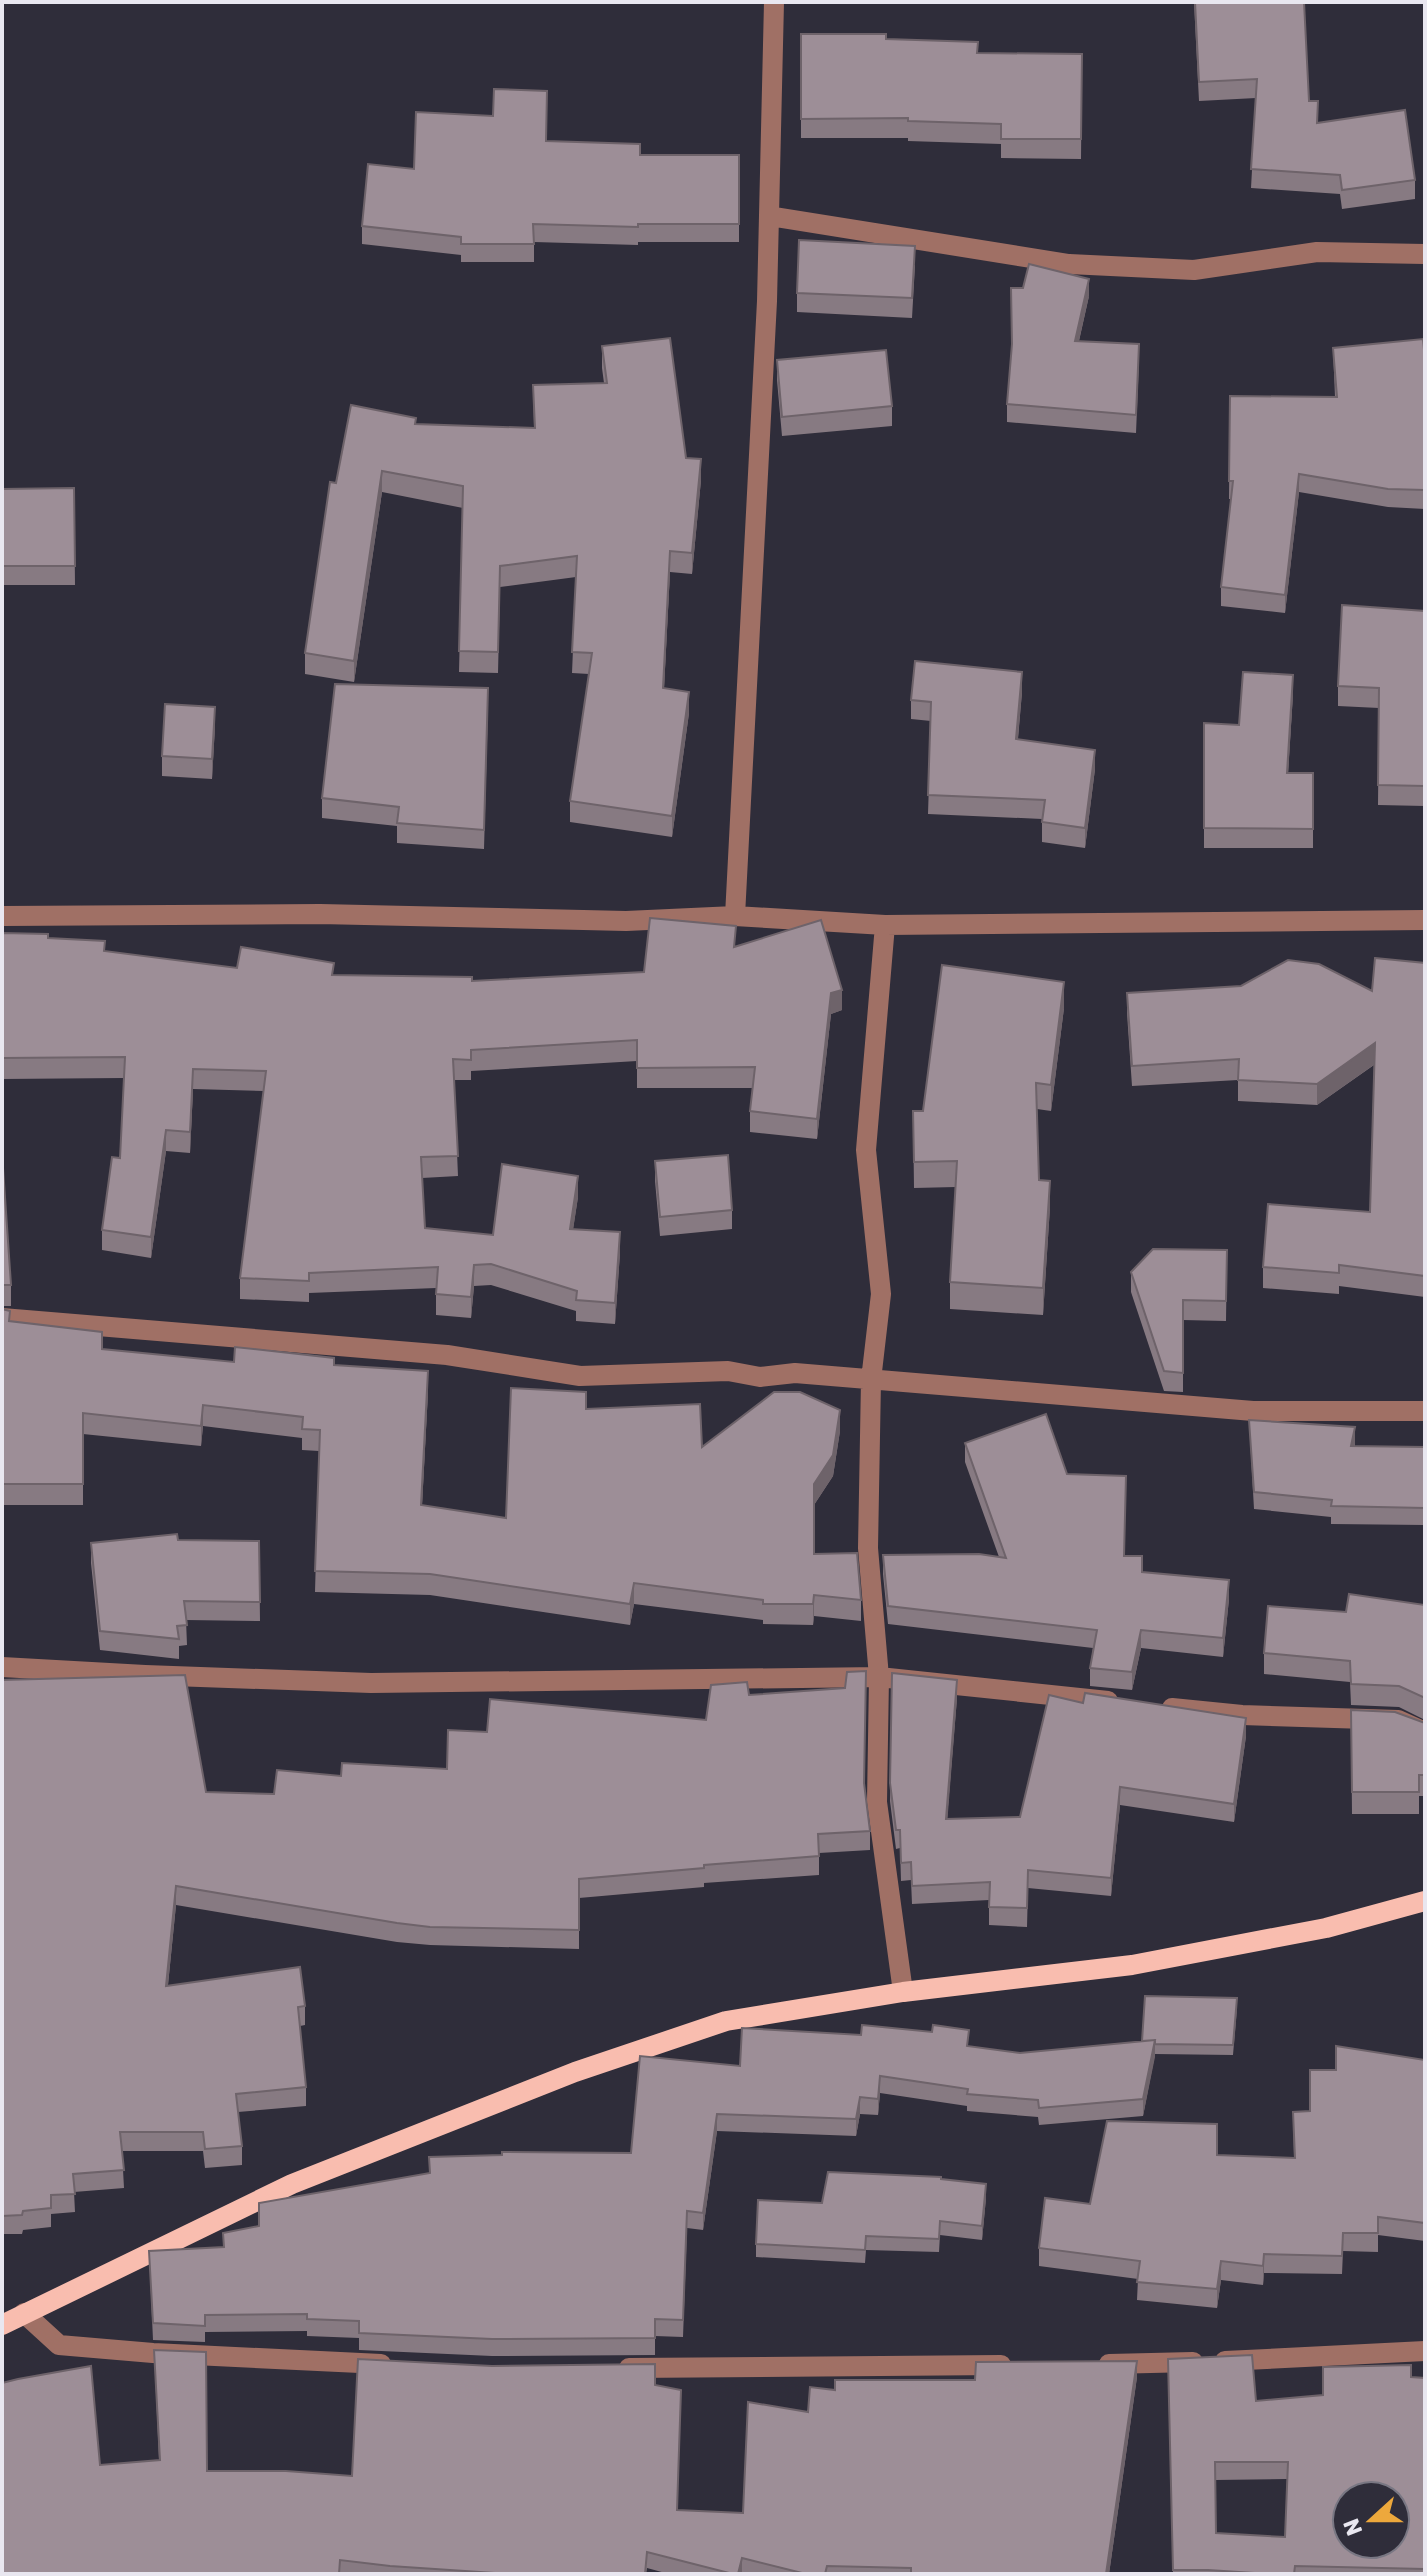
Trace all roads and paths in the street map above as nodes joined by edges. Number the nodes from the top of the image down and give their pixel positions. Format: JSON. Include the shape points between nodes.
{"nodes":[{"id":1,"x":774,"y":2,"type":"edge"},
{"id":2,"x":769,"y":216,"type":"junction"},
{"id":3,"x":1425,"y":254,"type":"edge"},
{"id":4,"x":2,"y":916,"type":"edge"},
{"id":5,"x":735,"y":916,"type":"junction"},
{"id":6,"x":1425,"y":920,"type":"edge"},
{"id":7,"x":885,"y":925,"type":"junction"},
{"id":8,"x":2,"y":1318,"type":"edge"},
{"id":9,"x":871,"y":1380,"type":"junction"},
{"id":10,"x":1425,"y":1411,"type":"edge"},
{"id":11,"x":2,"y":1667,"type":"edge"},
{"id":12,"x":879,"y":1677,"type":"junction"},
{"id":13,"x":1425,"y":1732,"type":"edge"},
{"id":14,"x":1425,"y":1901,"type":"edge"},
{"id":15,"x":903,"y":1992,"type":"junction"},
{"id":16,"x":24,"y":2313,"type":"junction"},
{"id":17,"x":2,"y":2325,"type":"edge"},
{"id":18,"x":1425,"y":2351,"type":"edge"},
{"id":19,"x":1084,"y":2364,"type":"edge"},
{"id":20,"x":400,"y":2365,"type":"edge"},
{"id":21,"x":1021,"y":2365,"type":"edge"},
{"id":22,"x":614,"y":2368,"type":"edge"}],
"edges":[{"from":1,"to":2,"type":"street"},
{"from":2,"to":3,"type":"street","via":[[1069,264],[1194,270],[1317,252]]},
{"from":2,"to":5,"type":"street"},
{"from":4,"to":5,"type":"street","via":[[320,914],[626,921]]},
{"from":5,"to":7,"type":"street"},
{"from":6,"to":7,"type":"street"},
{"from":7,"to":9,"type":"street","via":[[866,1150],[881,1294]]},
{"from":8,"to":9,"type":"street","via":[[447,1355],[580,1376],[728,1371]]},
{"from":9,"to":10,"type":"street","via":[[1253,1411]]},
{"from":9,"to":12,"type":"street","via":[[868,1548]]},
{"from":11,"to":12,"type":"street","via":[[371,1683]]},
{"from":12,"to":13,"type":"street","via":[[1242,1715],[1398,1720]]},
{"from":12,"to":15,"type":"street","via":[[877,1802]]},
{"from":14,"to":15,"type":"main road","via":[[1326,1928],[1132,1965]]},
{"from":15,"to":16,"type":"main road","via":[[726,2021],[575,2072],[292,2184]]},
{"from":16,"to":17,"type":"main road"},
{"from":16,"to":20,"type":"street","via":[[59,2345]]},
{"from":18,"to":19,"type":"street"},
{"from":21,"to":22,"type":"street"}]}
